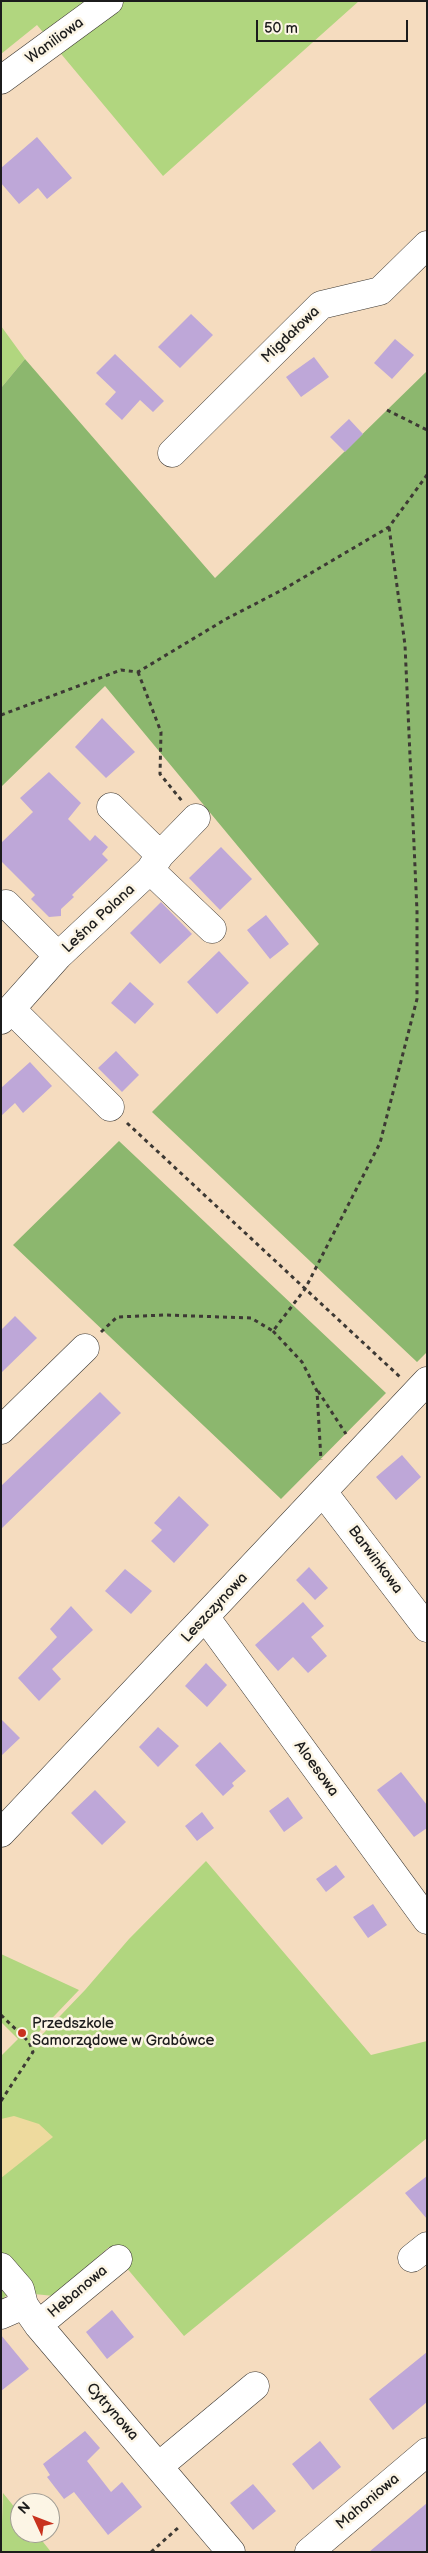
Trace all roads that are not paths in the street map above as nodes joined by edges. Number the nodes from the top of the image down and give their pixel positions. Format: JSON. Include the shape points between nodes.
{"nodes":[{"id":1,"x":110,"y":1,"type":"edge"},
{"id":2,"x":1,"y":80,"type":"edge"},
{"id":3,"x":427,"y":245,"type":"edge"},
{"id":4,"x":172,"y":453,"type":"dead end"},
{"id":5,"x":111,"y":807,"type":"dead end"},
{"id":6,"x":196,"y":818,"type":"road end"},
{"id":7,"x":155,"y":862,"type":"junction"},
{"id":8,"x":6,"y":904,"type":"dead end"},
{"id":9,"x":212,"y":930,"type":"dead end"},
{"id":10,"x":58,"y":956,"type":"junction"},
{"id":11,"x":7,"y":1015,"type":"edge"},
{"id":12,"x":110,"y":1107,"type":"road end"},
{"id":13,"x":85,"y":1348,"type":"road end"},
{"id":14,"x":421,"y":1387,"type":"edge"},
{"id":15,"x":1,"y":1430,"type":"edge"},
{"id":16,"x":323,"y":1492,"type":"junction"},
{"id":17,"x":206,"y":1618,"type":"junction"},
{"id":18,"x":427,"y":1628,"type":"edge"},
{"id":19,"x":1,"y":1833,"type":"edge"},
{"id":20,"x":427,"y":1920,"type":"edge"},
{"id":21,"x":118,"y":2259,"type":"dead end"},
{"id":22,"x":1,"y":2267,"type":"edge"},
{"id":23,"x":21,"y":2315,"type":"edge"},
{"id":24,"x":255,"y":2386,"type":"dead end"},
{"id":25,"x":427,"y":2452,"type":"edge"},
{"id":26,"x":159,"y":2466,"type":"junction"},
{"id":27,"x":231,"y":2552,"type":"edge"},
{"id":28,"x":309,"y":2552,"type":"edge"}],
"edges":[{"from":1,"to":2,"type":"street","name":"Waniliowa"},
{"from":3,"to":4,"type":"street","name":"Migdałowa","via":[[380,291],[321,304]]},
{"from":5,"to":7,"type":"street"},
{"from":6,"to":7,"type":"street","name":"Leśna Polana"},
{"from":7,"to":9,"type":"street"},
{"from":7,"to":10,"type":"street","name":"Leśna Polana"},
{"from":8,"to":10,"type":"street"},
{"from":10,"to":11,"type":"street","name":"Leśna Polana"},
{"from":11,"to":12,"type":"street"},
{"from":13,"to":15,"type":"street"},
{"from":14,"to":16,"type":"street","name":"Leszczynowa"},
{"from":16,"to":17,"type":"street","name":"Leszczynowa"},
{"from":16,"to":18,"type":"street","name":"Barwinkowa"},
{"from":17,"to":19,"type":"street","name":"Leszczynowa"},
{"from":17,"to":20,"type":"street","name":"Aloesowa"},
{"from":21,"to":23,"type":"street","name":"Hebanowa"},
{"from":22,"to":23,"type":"street","name":"Cytrynowa","via":[[20,2289]]},
{"from":23,"to":26,"type":"street","name":"Cytrynowa"},
{"from":24,"to":26,"type":"street"},
{"from":25,"to":28,"type":"street","name":"Mahoniowa"},
{"from":26,"to":27,"type":"street","name":"Cytrynowa"}]}
